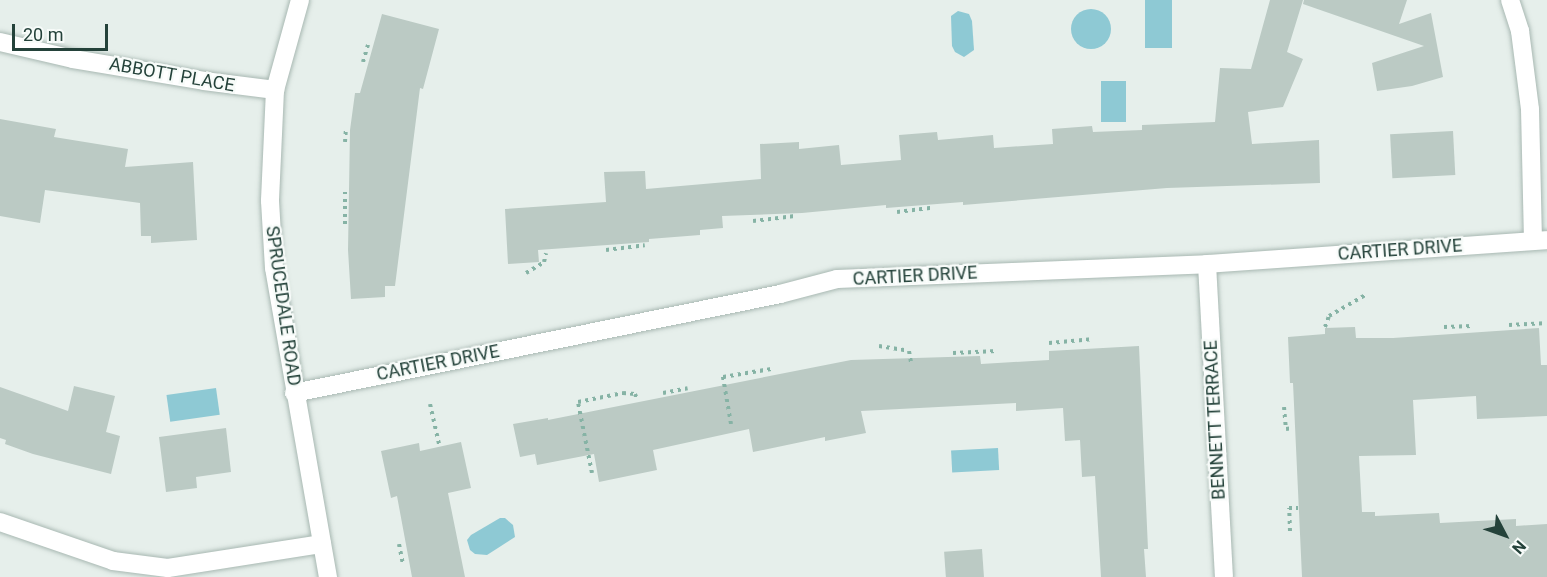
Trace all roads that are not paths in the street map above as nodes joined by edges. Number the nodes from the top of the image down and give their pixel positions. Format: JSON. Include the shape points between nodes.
{"nodes":[{"id":1,"x":300,"y":0,"type":"edge"},
{"id":2,"x":1510,"y":0,"type":"edge"},
{"id":3,"x":0,"y":42,"type":"edge"},
{"id":4,"x":275,"y":90,"type":"junction"},
{"id":5,"x":1540,"y":240,"type":"edge"},
{"id":6,"x":1207,"y":264,"type":"junction"},
{"id":7,"x":294,"y":393,"type":"junction"},
{"id":8,"x":0,"y":522,"type":"edge"},
{"id":9,"x":322,"y":544,"type":"junction"},
{"id":10,"x":328,"y":577,"type":"edge"},
{"id":11,"x":1224,"y":577,"type":"edge"}],
"edges":[{"from":1,"to":4,"type":"street","name":"SPRUCEDALE ROAD"},
{"from":2,"to":5,"type":"street","via":[[1520,31],[1530,110]]},
{"from":3,"to":4,"type":"street","name":"ABBOTT PLACE","via":[[204,81]]},
{"from":4,"to":7,"type":"street","name":"SPRUCEDALE ROAD","via":[[270,142],[274,268]]},
{"from":5,"to":6,"type":"street","name":"CARTIER DRIVE"},
{"from":6,"to":7,"type":"street","name":"CARTIER DRIVE","via":[[837,279]]},
{"from":6,"to":11,"type":"street","name":"BENNETT TERRACE"},
{"from":7,"to":9,"type":"street","name":"SPRUCEDALE ROAD"},
{"from":8,"to":9,"type":"street","via":[[112,561],[168,568]]},
{"from":9,"to":10,"type":"street","name":"SPRUCEDALE ROAD"}]}
